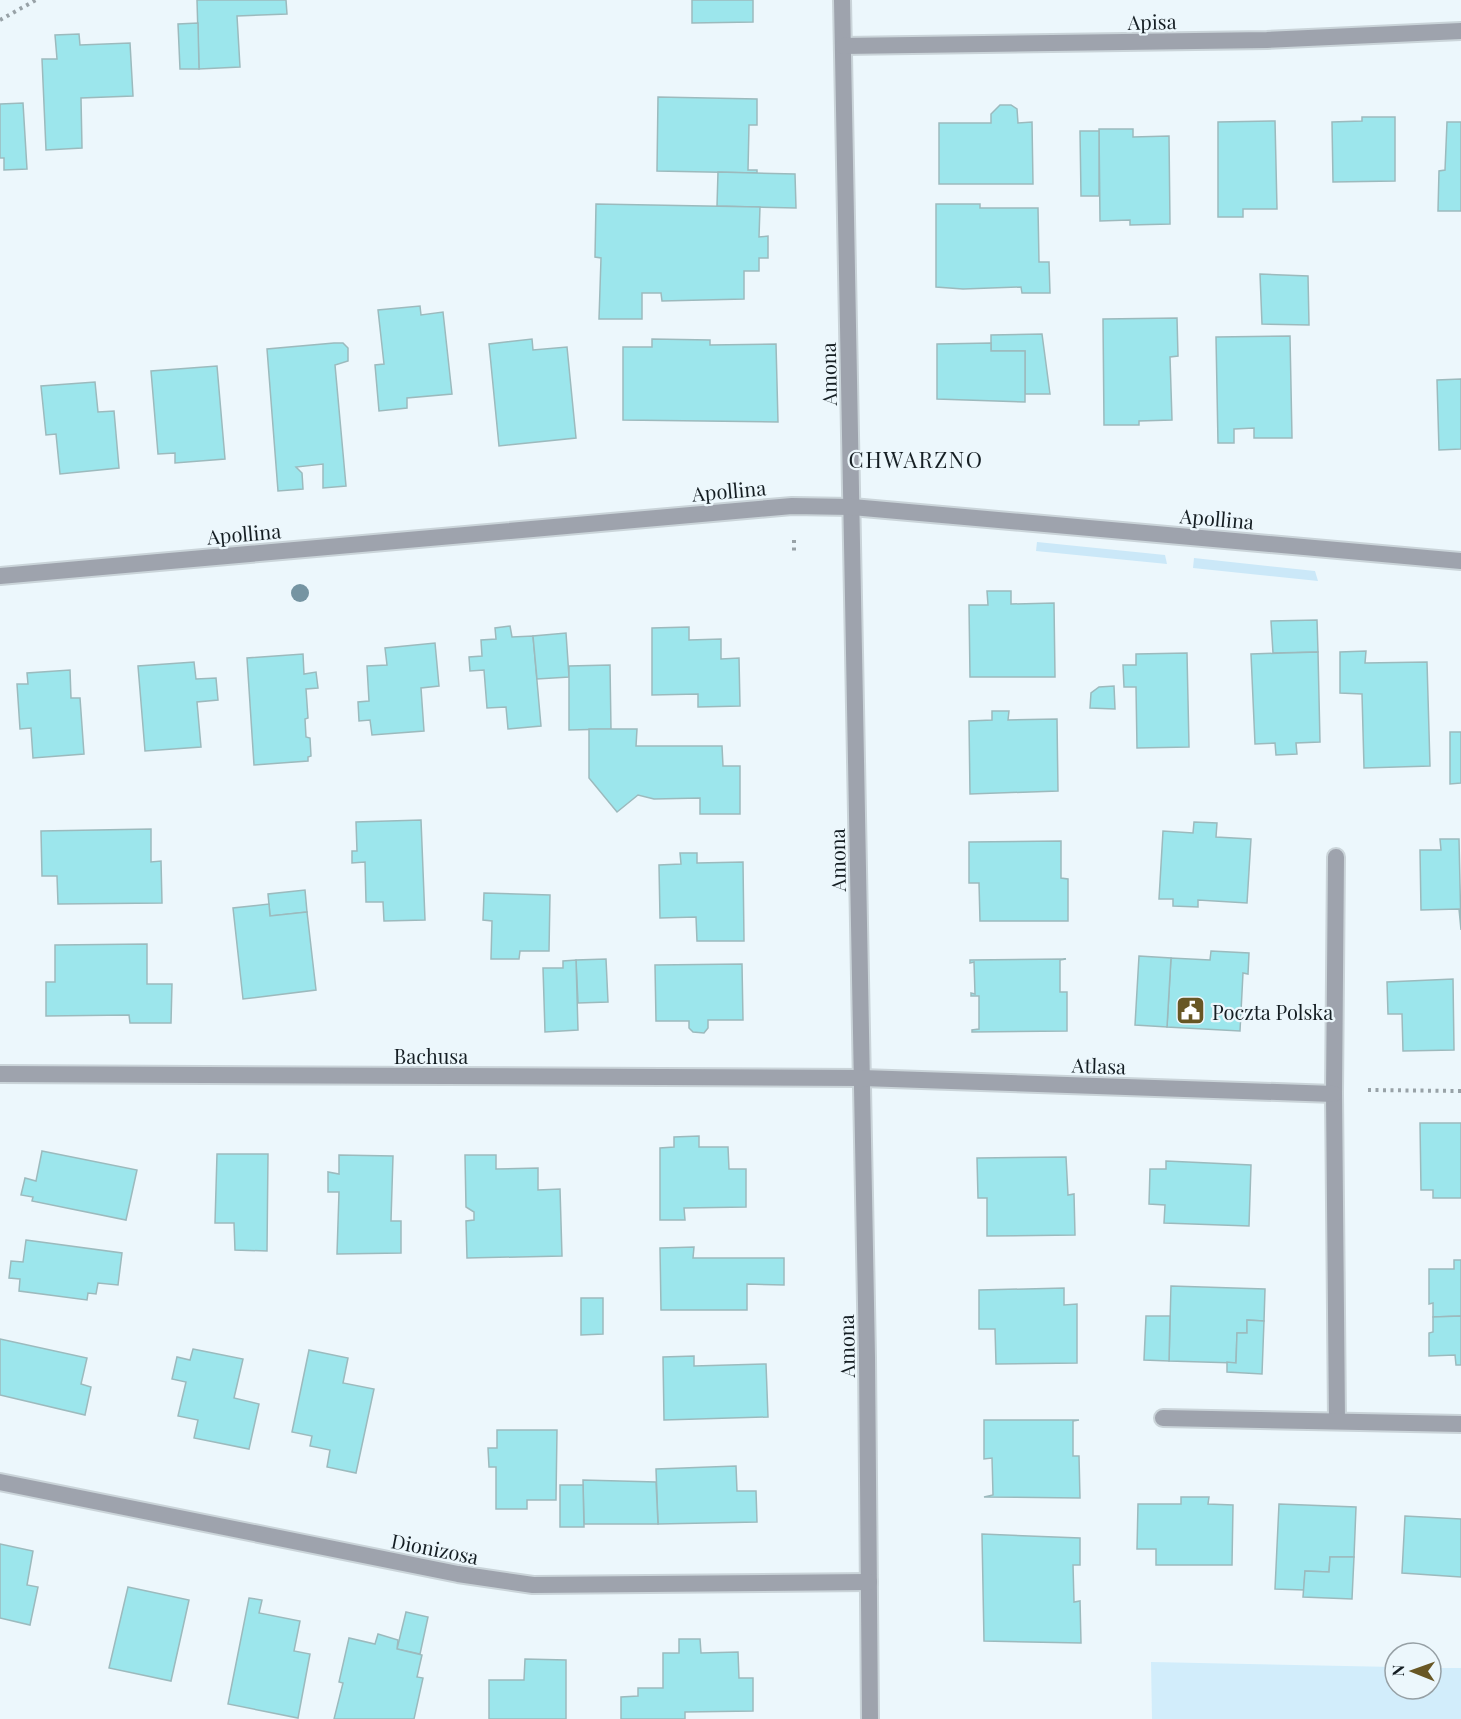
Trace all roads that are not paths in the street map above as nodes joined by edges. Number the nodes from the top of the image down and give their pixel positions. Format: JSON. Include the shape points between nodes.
{"nodes":[{"id":1,"x":842,"y":0,"type":"edge"},
{"id":2,"x":1461,"y":31,"type":"edge"},
{"id":3,"x":843,"y":46,"type":"junction"},
{"id":4,"x":852,"y":507,"type":"junction"},
{"id":5,"x":1461,"y":561,"type":"edge"},
{"id":6,"x":0,"y":576,"type":"edge"},
{"id":7,"x":1336,"y":857,"type":"dead end"},
{"id":8,"x":0,"y":1074,"type":"edge"},
{"id":9,"x":862,"y":1078,"type":"junction"},
{"id":10,"x":1334,"y":1094,"type":"junction"},
{"id":11,"x":1163,"y":1418,"type":"dead end"},
{"id":12,"x":1337,"y":1421,"type":"junction"},
{"id":13,"x":1461,"y":1424,"type":"edge"},
{"id":14,"x":0,"y":1482,"type":"edge"},
{"id":15,"x":869,"y":1582,"type":"junction"},
{"id":16,"x":870,"y":1719,"type":"edge"}],
"edges":[{"from":1,"to":3,"type":"street","name":"Amona"},
{"from":2,"to":3,"type":"street","name":"Apisa","via":[[1267,40]]},
{"from":3,"to":4,"type":"street","name":"Amona"},
{"from":4,"to":5,"type":"street","name":"Apollina"},
{"from":4,"to":6,"type":"street","name":"Apollina","via":[[780,507]]},
{"from":4,"to":9,"type":"street","name":"Amona"},
{"from":7,"to":10,"type":"street"},
{"from":8,"to":9,"type":"street","name":"Bachusa"},
{"from":9,"to":10,"type":"street","name":"Atlasa"},
{"from":9,"to":15,"type":"street","name":"Amona"},
{"from":10,"to":12,"type":"street"},
{"from":11,"to":12,"type":"street"},
{"from":12,"to":13,"type":"street"},
{"from":14,"to":15,"type":"street","name":"Dionizosa","via":[[458,1574],[533,1585]]},
{"from":15,"to":16,"type":"street","name":"Amona"}]}
